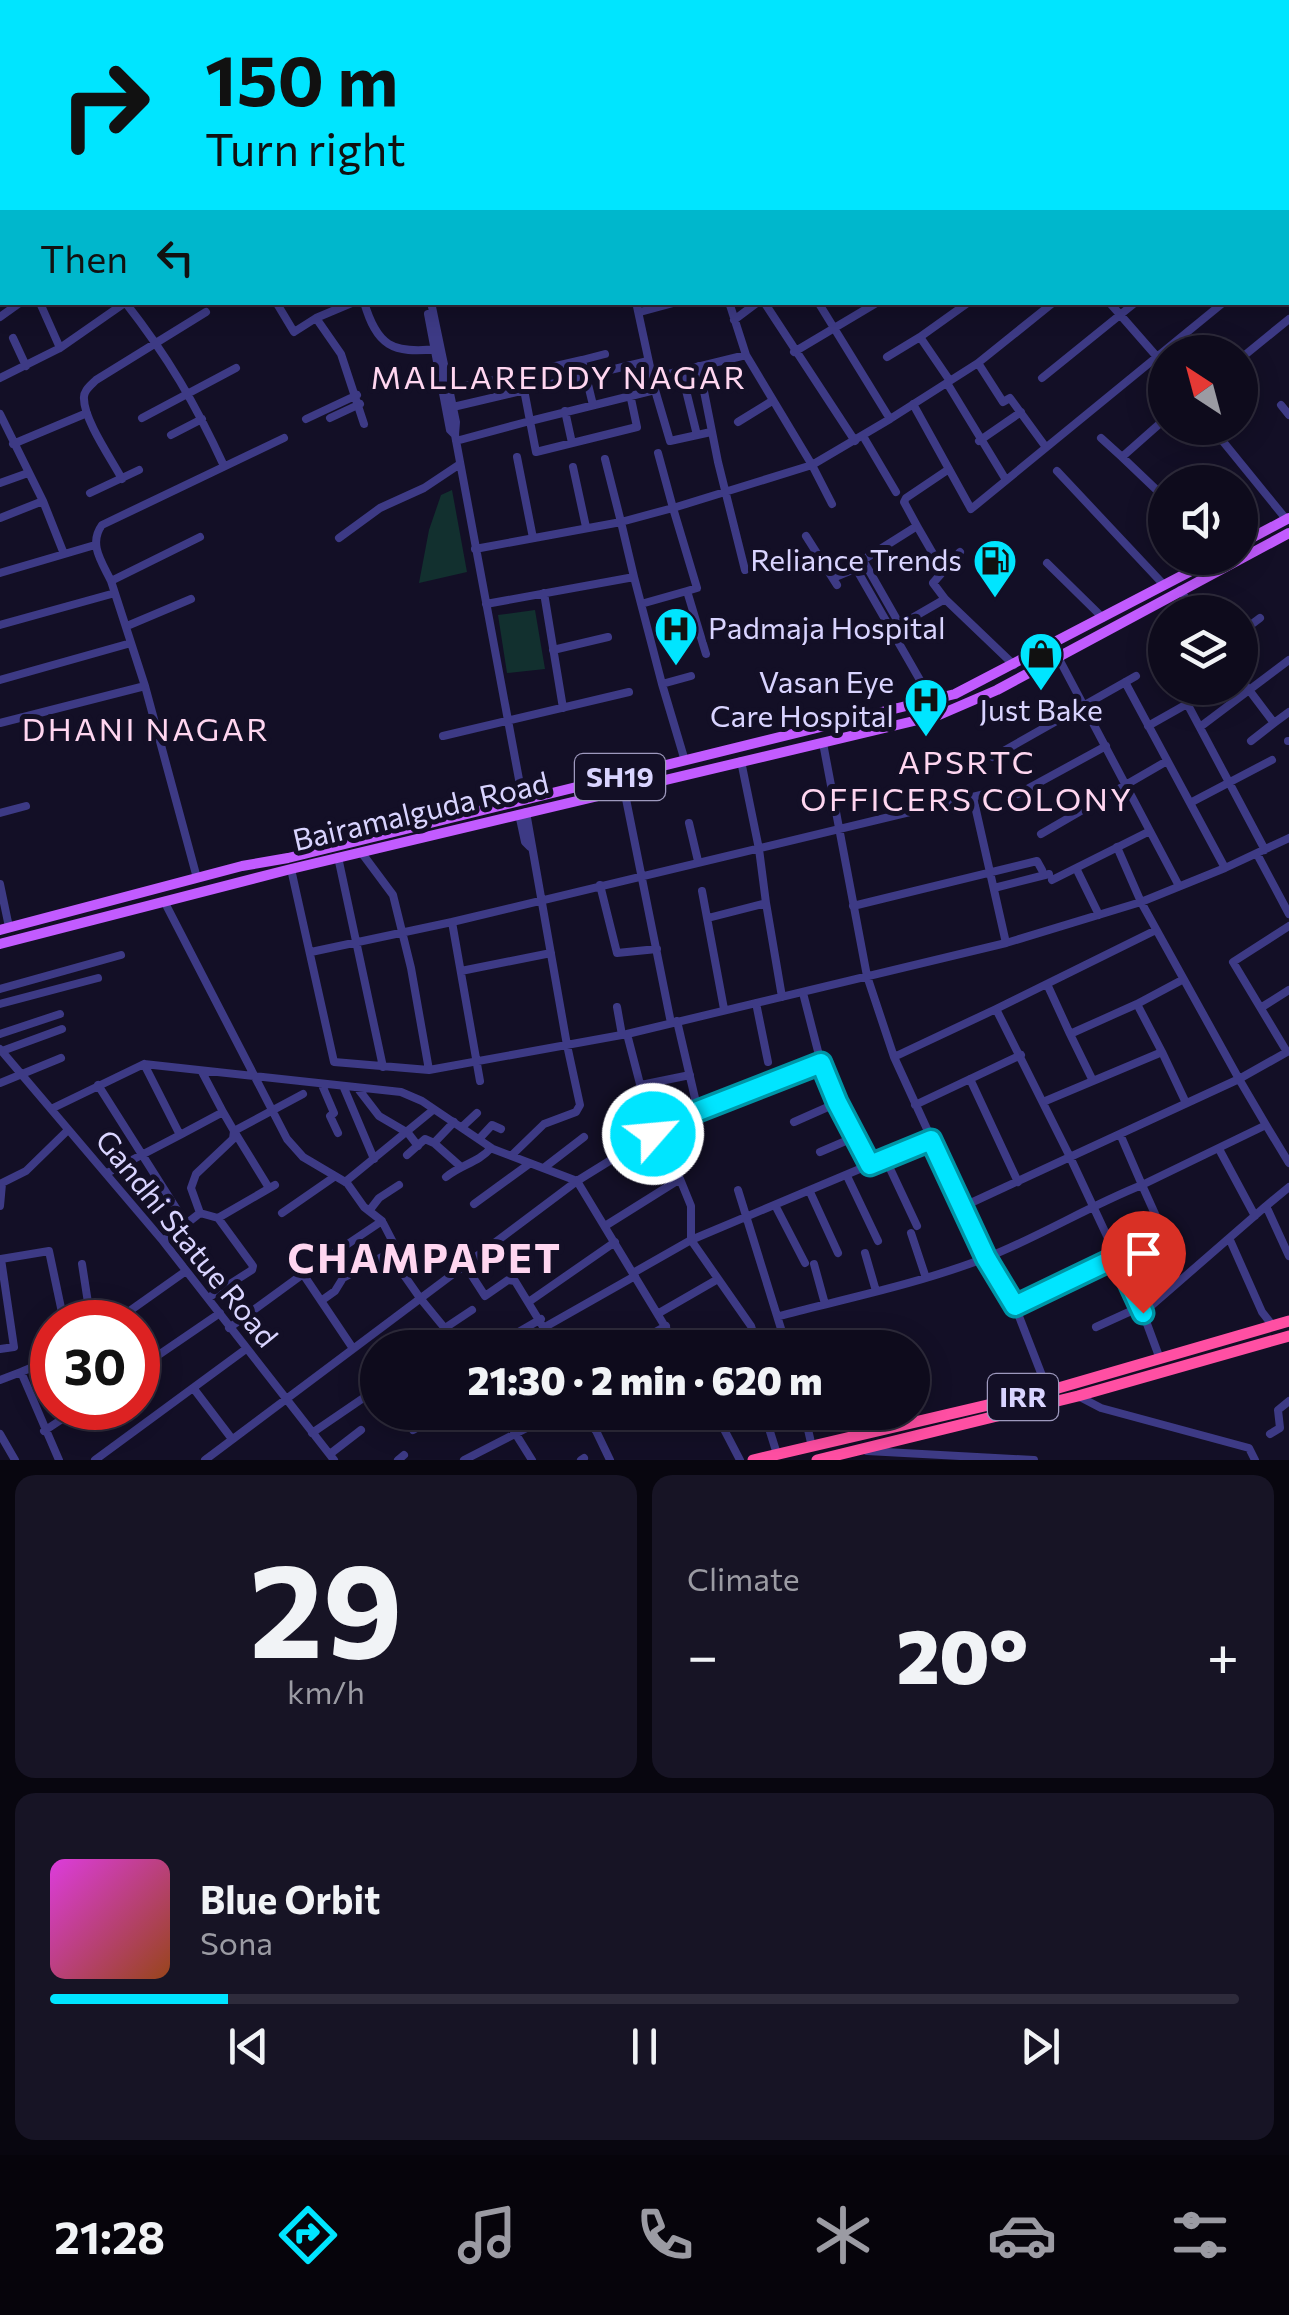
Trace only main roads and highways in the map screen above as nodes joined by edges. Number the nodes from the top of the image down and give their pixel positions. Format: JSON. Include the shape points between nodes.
{"nodes":[{"id":1,"x":1287,"y":519,"type":"edge"},
{"id":2,"x":1289,"y":533,"type":"edge"},
{"id":3,"x":1258,"y":534,"type":"edge"},
{"id":4,"x":1183,"y":575,"type":"edge"},
{"id":5,"x":950,"y":696,"type":"junction"},
{"id":6,"x":956,"y":709,"type":"junction"},
{"id":7,"x":522,"y":809,"type":"junction"},
{"id":8,"x":5,"y":929,"type":"edge"},
{"id":9,"x":0,"y":944,"type":"edge"},
{"id":10,"x":1289,"y":1321,"type":"edge"},
{"id":11,"x":1284,"y":1338,"type":"edge"},
{"id":12,"x":753,"y":1460,"type":"edge"},
{"id":13,"x":817,"y":1460,"type":"edge"}],
"edges":[{"from":1,"to":3,"type":"main road"},
{"from":2,"to":6,"type":"main road","name":"Bairamalguda Road","number":"SH19"},
{"from":4,"to":5,"type":"main road","name":"Bairamalguda Road","number":"SH19"},
{"from":5,"to":6,"type":"main road"},
{"from":5,"to":7,"type":"main road","name":"Bairamalguda Road","number":"SH19"},
{"from":6,"to":7,"type":"main road","name":"Bairamalguda Road","number":"SH19"},
{"from":7,"to":8,"type":"main road","name":"Bairamalguda Road","number":"SH19","via":[[196,878]]},
{"from":7,"to":9,"type":"main road","name":"Bairamalguda Road","number":"SH19"},
{"from":10,"to":12,"type":"highway","number":"IRR","via":[[1048,1390]]},
{"from":11,"to":13,"type":"highway","number":"IRR"}]}
